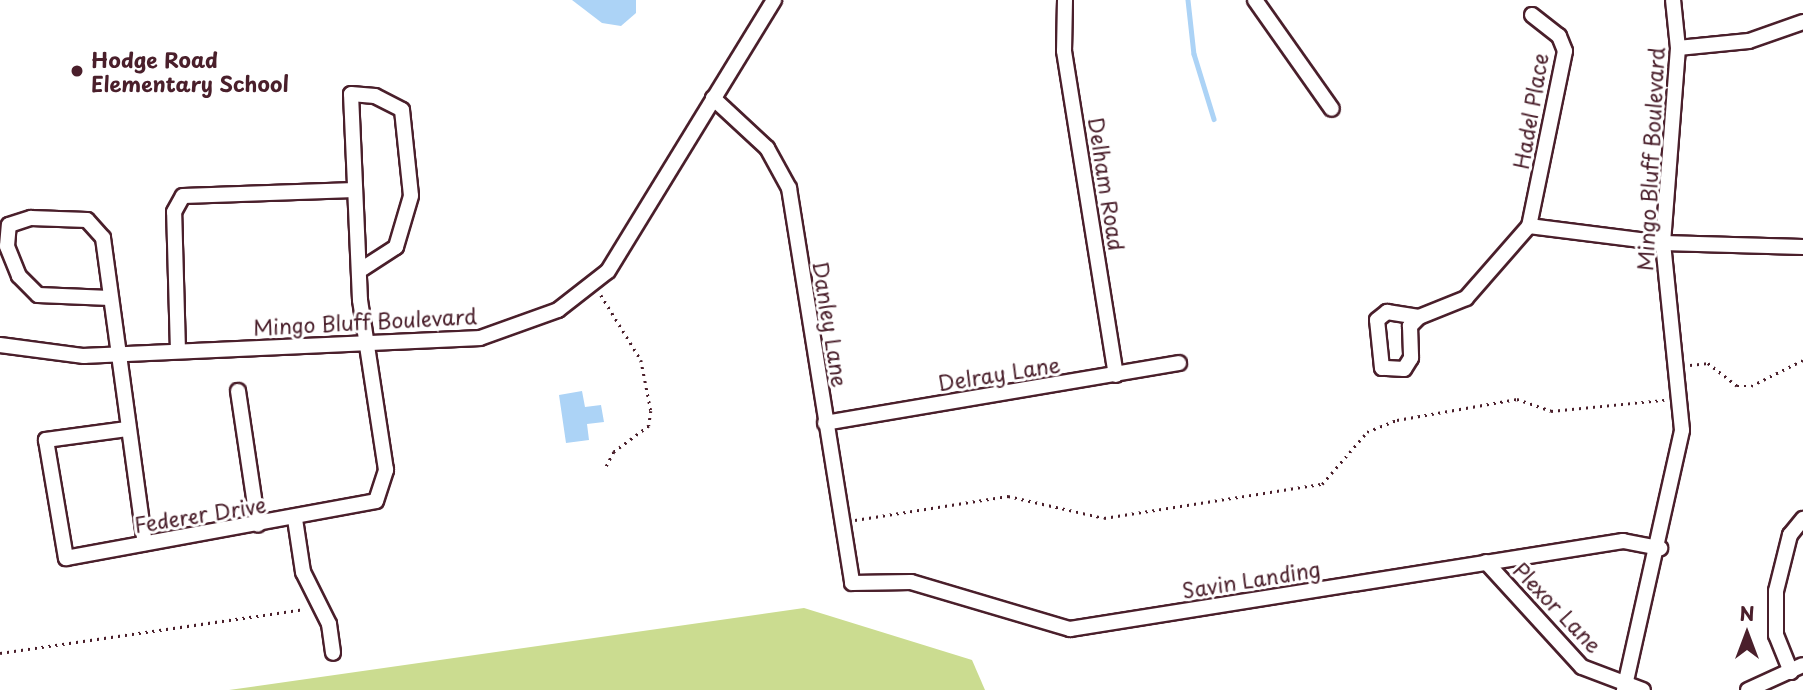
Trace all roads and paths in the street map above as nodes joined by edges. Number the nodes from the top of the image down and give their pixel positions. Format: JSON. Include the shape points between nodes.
{"nodes":[{"id":1,"x":774,"y":0,"type":"edge"},
{"id":2,"x":1065,"y":0,"type":"edge"},
{"id":3,"x":1255,"y":0,"type":"edge"},
{"id":4,"x":1673,"y":0,"type":"edge"},
{"id":5,"x":1532,"y":15,"type":"dead end"},
{"id":6,"x":1803,"y":22,"type":"edge"},
{"id":7,"x":1678,"y":48,"type":"junction"},
{"id":8,"x":713,"y":98,"type":"junction"},
{"id":9,"x":1332,"y":109,"type":"dead end"},
{"id":10,"x":355,"y":190,"type":"junction"},
{"id":11,"x":1529,"y":226,"type":"junction"},
{"id":12,"x":1663,"y":243,"type":"junction"},
{"id":13,"x":1803,"y":247,"type":"edge"},
{"id":14,"x":359,"y":271,"type":"junction"},
{"id":15,"x":599,"y":292,"type":"dead end"},
{"id":16,"x":110,"y":298,"type":"junction"},
{"id":17,"x":1419,"y":317,"type":"dead end"},
{"id":18,"x":366,"y":343,"type":"junction"},
{"id":19,"x":0,"y":345,"type":"edge"},
{"id":20,"x":178,"y":351,"type":"junction"},
{"id":21,"x":114,"y":354,"type":"junction"},
{"id":22,"x":1803,"y":360,"type":"edge"},
{"id":23,"x":1179,"y":363,"type":"dead end"},
{"id":24,"x":1687,"y":365,"type":"dead end"},
{"id":25,"x":1116,"y":375,"type":"junction"},
{"id":26,"x":238,"y":391,"type":"dead end"},
{"id":27,"x":1681,"y":396,"type":"junction"},
{"id":28,"x":825,"y":423,"type":"junction"},
{"id":29,"x":127,"y":429,"type":"junction"},
{"id":30,"x":605,"y":469,"type":"dead end"},
{"id":31,"x":295,"y":519,"type":"junction"},
{"id":32,"x":1803,"y":519,"type":"edge"},
{"id":33,"x":840,"y":522,"type":"junction"},
{"id":34,"x":258,"y":525,"type":"junction"},
{"id":35,"x":145,"y":543,"type":"junction"},
{"id":36,"x":1660,"y":548,"type":"junction"},
{"id":37,"x":1486,"y":562,"type":"junction"},
{"id":38,"x":852,"y":583,"type":"joint"},
{"id":39,"x":307,"y":608,"type":"dead end"},
{"id":40,"x":0,"y":653,"type":"edge"},
{"id":41,"x":333,"y":653,"type":"dead end"},
{"id":42,"x":1797,"y":668,"type":"edge"},
{"id":43,"x":1624,"y":688,"type":"edge"},
{"id":44,"x":1643,"y":690,"type":"edge"},
{"id":45,"x":1748,"y":690,"type":"edge"}],
"edges":[{"from":1,"to":8,"type":"street","name":"Mingo Bluff Boulevard"},
{"from":2,"to":25,"type":"street","name":"Delham Road","via":[[1064,51]]},
{"from":3,"to":9,"type":"street"},
{"from":4,"to":7,"type":"street","name":"Mingo Bluff Boulevard"},
{"from":5,"to":11,"type":"street","name":"Hadel Place","via":[[1559,36],[1564,51]]},
{"from":6,"to":7,"type":"street","via":[[1749,41]]},
{"from":7,"to":12,"type":"street","name":"Mingo Bluff Boulevard"},
{"from":8,"to":18,"type":"street","name":"Mingo Bluff Boulevard","via":[[608,271],[558,310],[480,338]]},
{"from":8,"to":28,"type":"street","name":"Danley Lane","via":[[767,148],[789,188]]},
{"from":10,"to":14,"type":"street","name":"Federer Drive"},
{"from":10,"to":14,"type":"street","name":"Federer Drive","via":[[351,94],[394,102],[406,122],[411,196],[396,247]]},
{"from":10,"to":20,"type":"street","via":[[183,196],[174,212]]},
{"from":11,"to":12,"type":"street"},
{"from":11,"to":17,"type":"street","name":"Hadel Place","via":[[1486,282],[1448,308]]},
{"from":12,"to":13,"type":"street"},
{"from":12,"to":27,"type":"street","name":"Mingo Bluff Boulevard"},
{"from":14,"to":18,"type":"street","name":"Federer Drive"},
{"from":15,"to":30,"type":"path","via":[[641,360],[651,411],[649,426],[614,452]]},
{"from":16,"to":16,"type":"street","via":[[103,238],[88,220],[30,218],[9,225],[7,246],[19,276],[38,295]]},
{"from":16,"to":21,"type":"street"},
{"from":18,"to":20,"type":"street","name":"Mingo Bluff Boulevard"},
{"from":18,"to":31,"type":"street","name":"Federer Drive","via":[[385,457],[382,493],[366,508]]},
{"from":19,"to":21,"type":"street","name":"Mingo Bluff Boulevard","via":[[35,354]]},
{"from":20,"to":21,"type":"street","name":"Mingo Bluff Boulevard"},
{"from":21,"to":29,"type":"street"},
{"from":22,"to":24,"type":"path","via":[[1751,386],[1737,386],[1707,363]]},
{"from":23,"to":25,"type":"street","name":"Delray Lane"},
{"from":25,"to":28,"type":"street","name":"Delray Lane"},
{"from":26,"to":34,"type":"street"},
{"from":27,"to":33,"type":"path","via":[[1550,411],[1517,399],[1397,420],[1367,432],[1322,484],[1104,518],[1007,496]]},
{"from":27,"to":36,"type":"street","name":"Mingo Bluff Boulevard","via":[[1678,470]]},
{"from":28,"to":33,"type":"street","name":"Danley Lane"},
{"from":29,"to":35,"type":"street"},
{"from":29,"to":35,"type":"street","name":"Federer Drive","via":[[46,440],[66,558]]},
{"from":31,"to":34,"type":"street","name":"Federer Drive"},
{"from":31,"to":41,"type":"street","via":[[303,572],[329,624]]},
{"from":32,"to":42,"type":"street","via":[[1790,535],[1774,613]]},
{"from":33,"to":38,"type":"street","name":"Danley Lane"},
{"from":34,"to":35,"type":"street","name":"Federer Drive"},
{"from":36,"to":37,"type":"street","name":"Savin Landing","via":[[1623,541]]},
{"from":36,"to":43,"type":"street","name":"Mingo Bluff Boulevard"},
{"from":37,"to":38,"type":"street","name":"Savin Landing","via":[[1070,629],[911,582]]},
{"from":37,"to":43,"type":"street","name":"Plexor Lane","via":[[1582,667]]},
{"from":39,"to":40,"type":"path"},
{"from":42,"to":45,"type":"street"},
{"from":43,"to":44,"type":"street","name":"Plexor Lane"}]}
